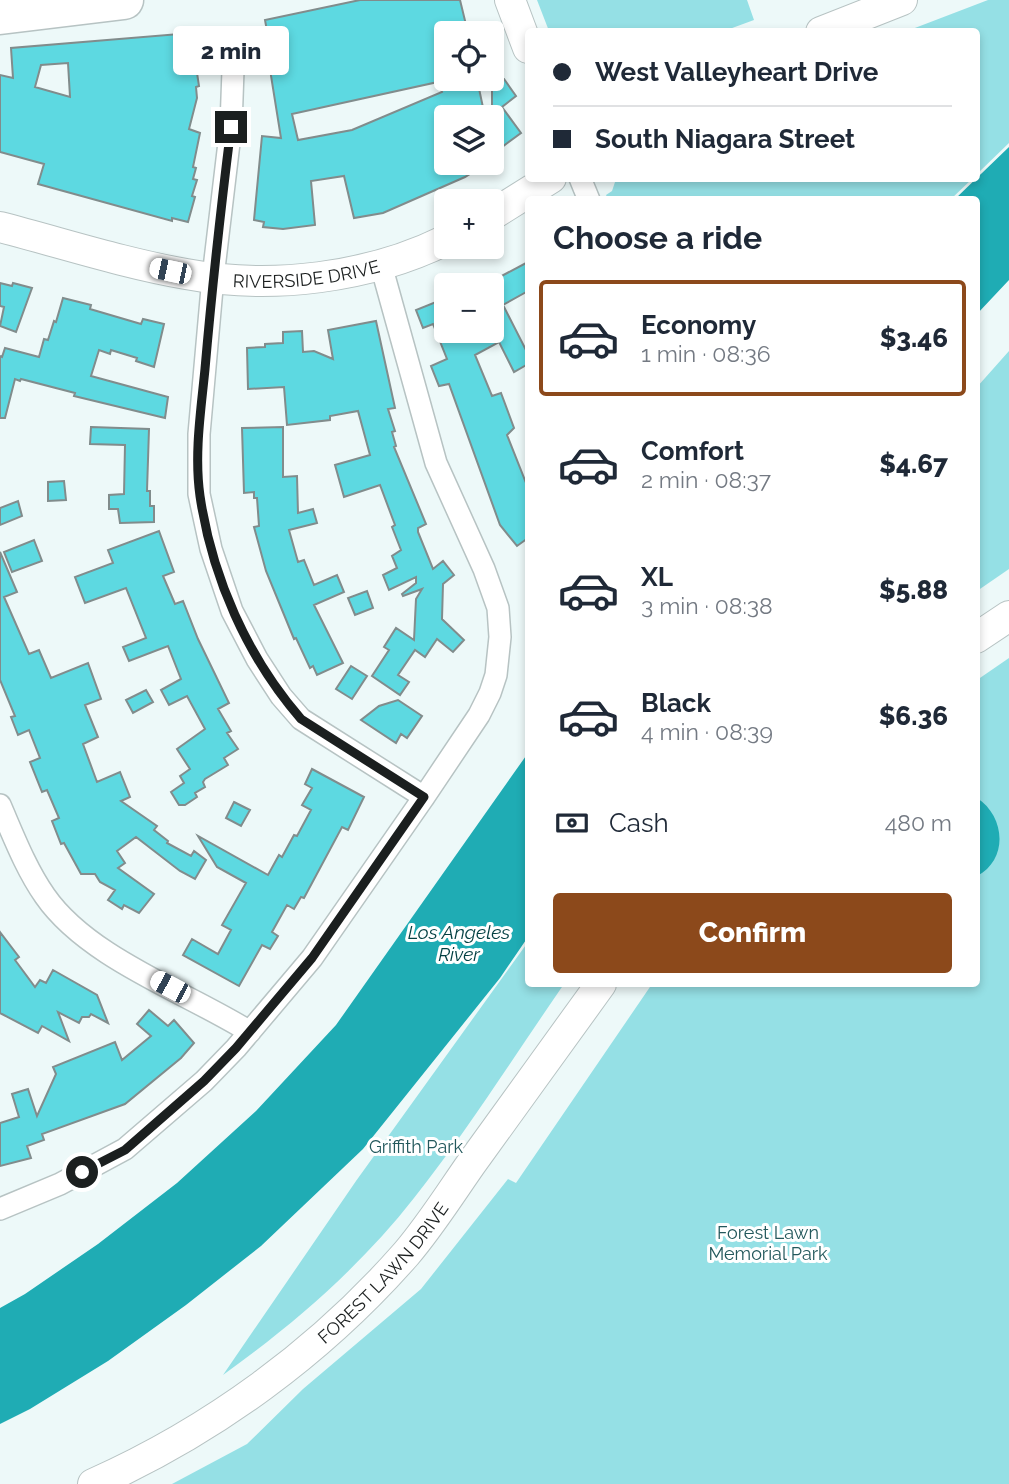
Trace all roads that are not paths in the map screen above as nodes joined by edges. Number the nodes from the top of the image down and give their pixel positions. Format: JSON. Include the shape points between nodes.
{"nodes":[{"id":1,"x":124,"y":0,"type":"edge"},
{"id":2,"x":510,"y":0,"type":"edge"},
{"id":3,"x":902,"y":0,"type":"edge"},
{"id":4,"x":0,"y":15,"type":"edge"},
{"id":5,"x":831,"y":28,"type":"edge"},
{"id":6,"x":525,"y":40,"type":"edge"},
{"id":7,"x":234,"y":42,"type":"dead end"},
{"id":8,"x":545,"y":182,"type":"edge"},
{"id":9,"x":504,"y":207,"type":"edge"},
{"id":10,"x":0,"y":227,"type":"edge"},
{"id":11,"x":434,"y":246,"type":"edge"},
{"id":12,"x":381,"y":265,"type":"junction"},
{"id":13,"x":213,"y":277,"type":"junction"},
{"id":14,"x":1009,"y":616,"type":"edge"},
{"id":15,"x":980,"y":635,"type":"edge"},
{"id":16,"x":424,"y":797,"type":"junction"},
{"id":17,"x":0,"y":804,"type":"edge"},
{"id":18,"x":599,"y":987,"type":"edge"},
{"id":19,"x":250,"y":1032,"type":"junction"},
{"id":20,"x":0,"y":1209,"type":"edge"},
{"id":21,"x":93,"y":1484,"type":"edge"}],
"edges":[{"from":1,"to":4,"type":"highway"},
{"from":2,"to":6,"type":"street"},
{"from":3,"to":5,"type":"street"},
{"from":7,"to":13,"type":"street","via":[[231,127]]},
{"from":8,"to":9,"type":"street"},
{"from":10,"to":13,"type":"street","name":"RIVERSIDE DRIVE","via":[[152,267]]},
{"from":11,"to":12,"type":"street","name":"RIVERSIDE DRIVE"},
{"from":12,"to":13,"type":"street","name":"RIVERSIDE DRIVE","via":[[278,280]]},
{"from":12,"to":16,"type":"street","via":[[436,463],[498,608],[496,675],[479,715]]},
{"from":13,"to":16,"type":"street","via":[[199,434],[199,494],[232,611],[257,659],[301,719]]},
{"from":14,"to":15,"type":"street"},
{"from":16,"to":19,"type":"street","via":[[312,958]]},
{"from":17,"to":19,"type":"street","via":[[45,897],[88,941]]},
{"from":18,"to":21,"type":"street","name":"FOREST LAWN DRIVE","via":[[407,1253],[345,1319],[267,1383],[209,1422],[142,1462]]},
{"from":19,"to":20,"type":"street","via":[[204,1081],[125,1150]]}]}
